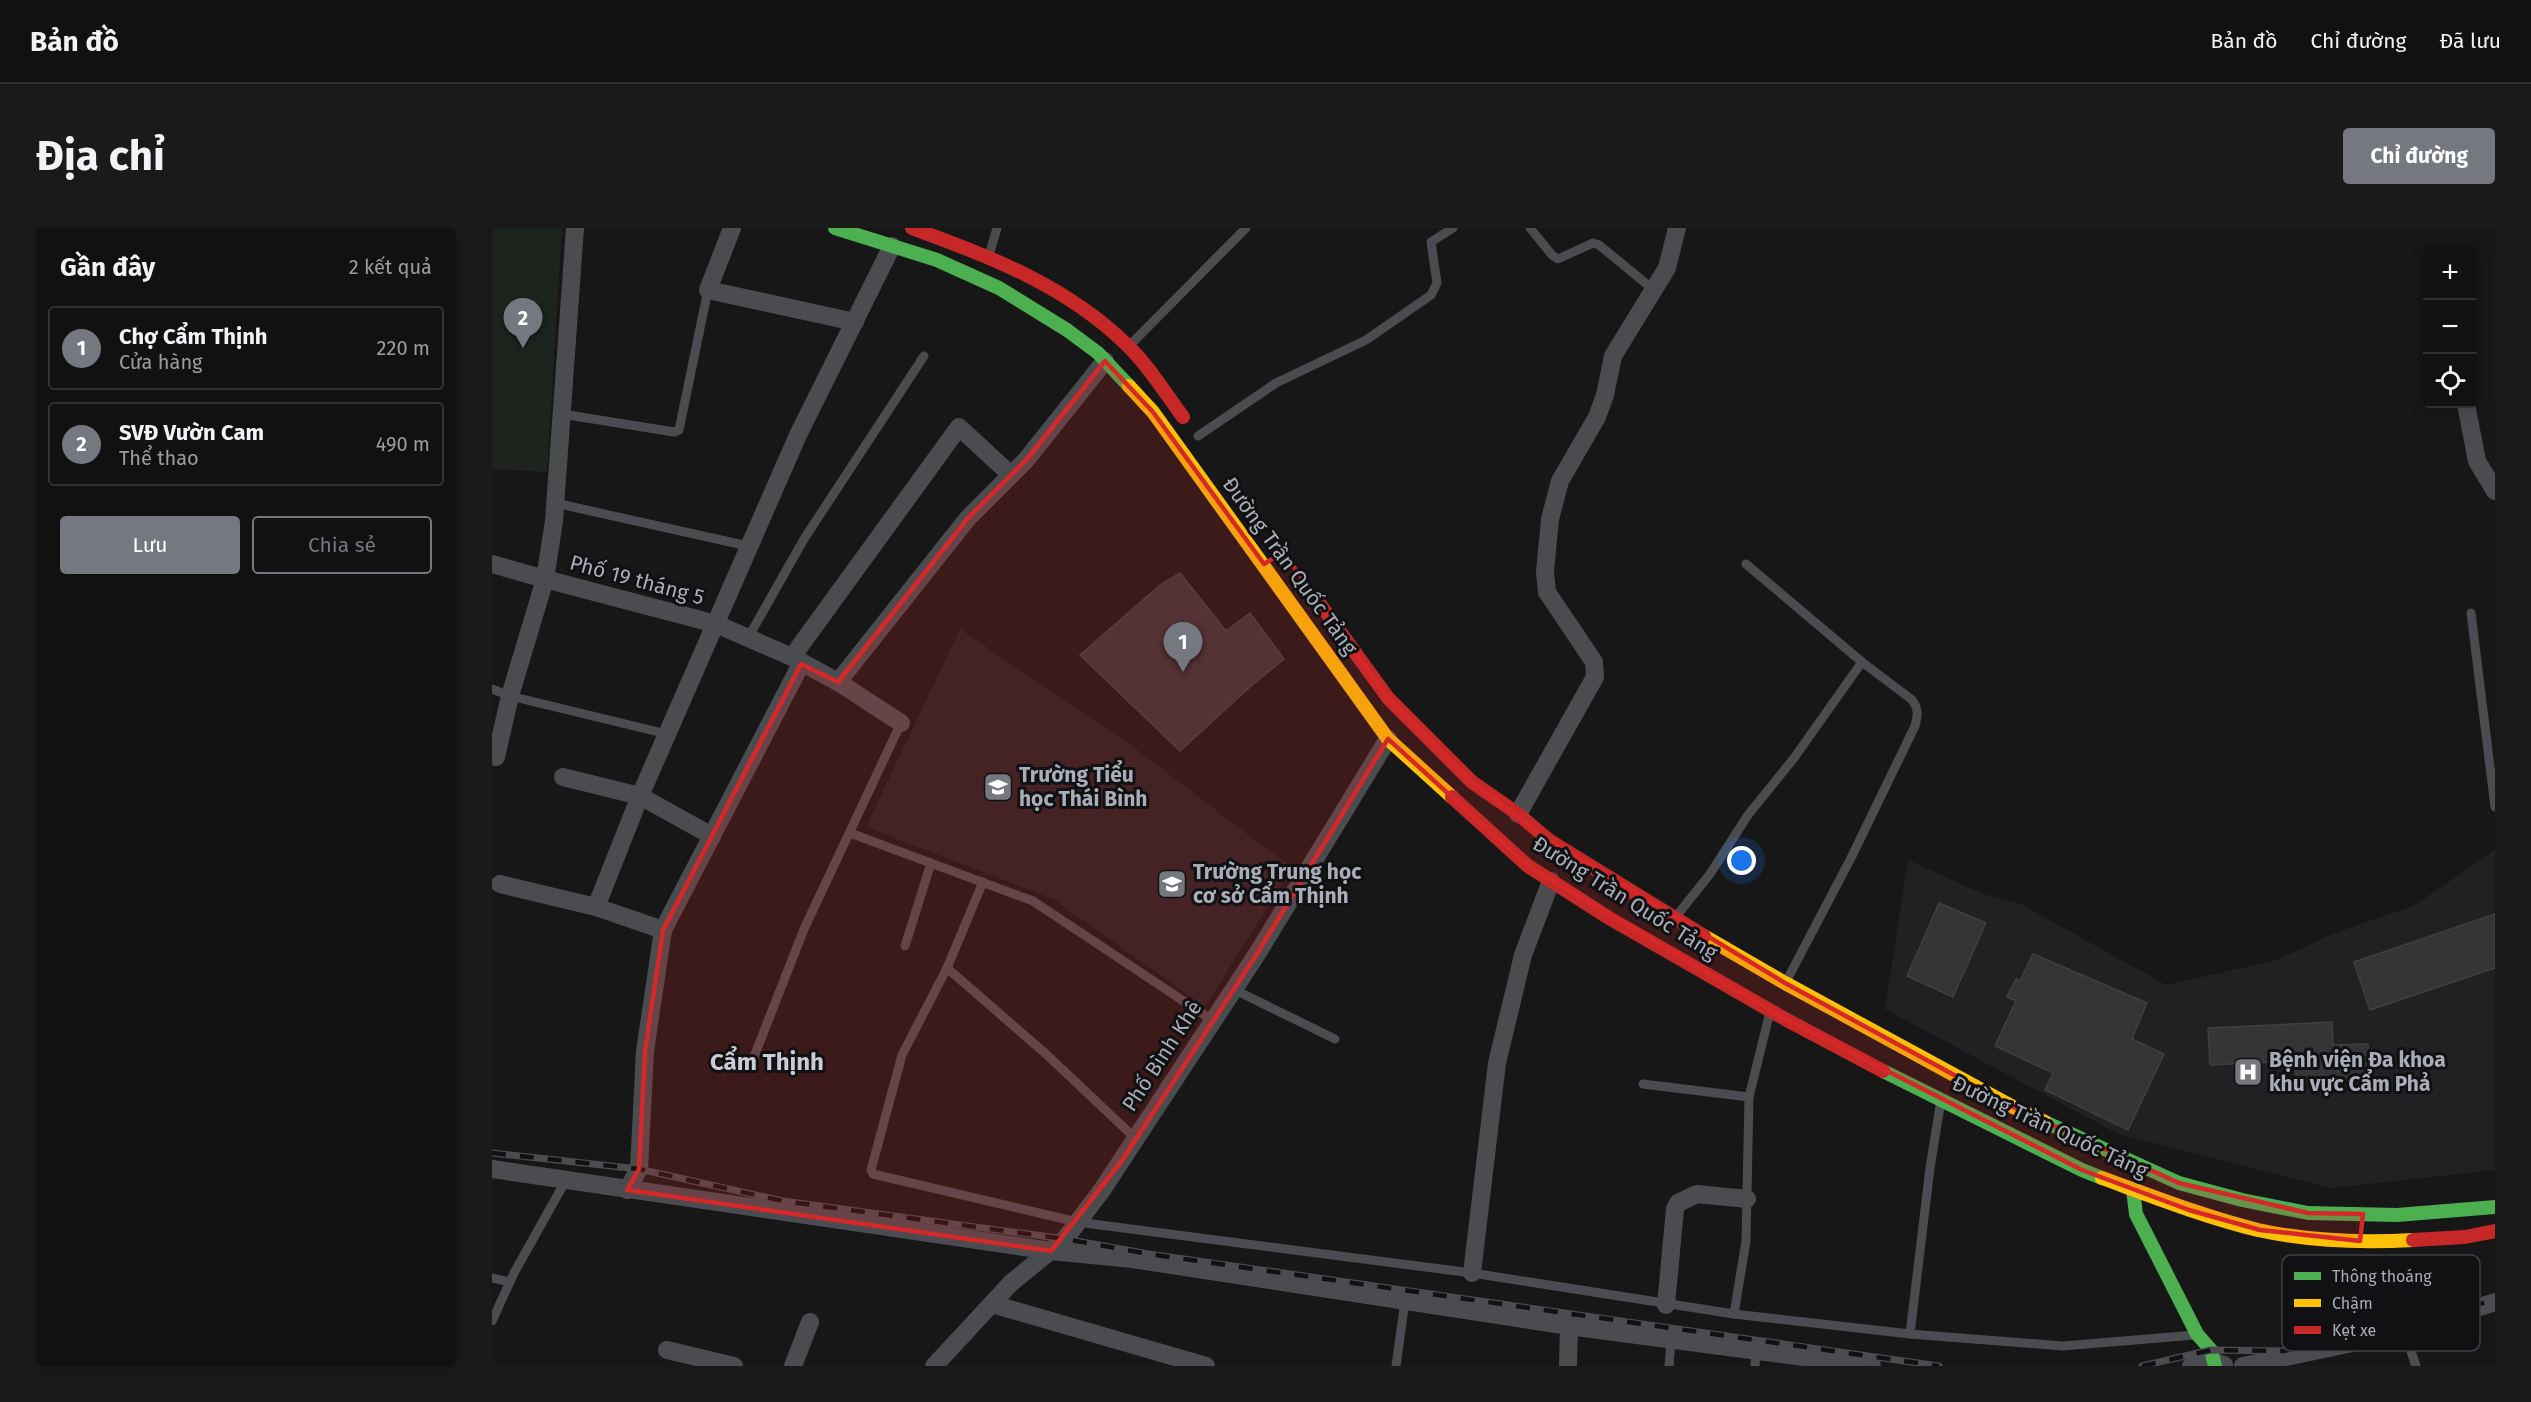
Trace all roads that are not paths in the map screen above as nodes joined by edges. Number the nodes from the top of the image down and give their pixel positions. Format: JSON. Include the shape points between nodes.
{"nodes":[{"id":1,"x":575,"y":228,"type":"edge"},
{"id":2,"x":732,"y":228,"type":"edge"},
{"id":3,"x":835,"y":228,"type":"edge"},
{"id":4,"x":912,"y":228,"type":"edge"},
{"id":5,"x":997,"y":228,"type":"edge"},
{"id":6,"x":1246,"y":228,"type":"edge"},
{"id":7,"x":1453,"y":228,"type":"edge"},
{"id":8,"x":1530,"y":228,"type":"edge"},
{"id":9,"x":1677,"y":228,"type":"edge"},
{"id":10,"x":892,"y":246,"type":"junction"},
{"id":11,"x":989,"y":257,"type":"junction"},
{"id":12,"x":708,"y":290,"type":"junction"},
{"id":13,"x":1654,"y":290,"type":"junction"},
{"id":14,"x":855,"y":322,"type":"junction"},
{"id":15,"x":1129,"y":346,"type":"junction"},
{"id":16,"x":924,"y":356,"type":"dead end"},
{"id":17,"x":1106,"y":361,"type":"junction"},
{"id":18,"x":2467,"y":408,"type":"edge"},
{"id":19,"x":562,"y":414,"type":"junction"},
{"id":20,"x":1201,"y":441,"type":"joint"},
{"id":21,"x":1011,"y":475,"type":"junction"},
{"id":22,"x":2495,"y":491,"type":"edge"},
{"id":23,"x":555,"y":502,"type":"junction"},
{"id":24,"x":748,"y":546,"type":"junction"},
{"id":25,"x":492,"y":564,"type":"edge"},
{"id":26,"x":1746,"y":564,"type":"dead end"},
{"id":27,"x":545,"y":579,"type":"junction"},
{"id":28,"x":1304,"y":581,"type":"dead end"},
{"id":29,"x":2471,"y":614,"type":"dead end"},
{"id":30,"x":716,"y":624,"type":"junction"},
{"id":31,"x":748,"y":638,"type":"junction"},
{"id":32,"x":796,"y":660,"type":"junction"},
{"id":33,"x":1862,"y":662,"type":"junction"},
{"id":34,"x":838,"y":682,"type":"junction"},
{"id":35,"x":492,"y":689,"type":"edge"},
{"id":36,"x":510,"y":696,"type":"junction"},
{"id":37,"x":901,"y":723,"type":"joint"},
{"id":38,"x":667,"y":734,"type":"junction"},
{"id":39,"x":1388,"y":739,"type":"junction"},
{"id":40,"x":496,"y":757,"type":"dead end"},
{"id":41,"x":563,"y":777,"type":"dead end"},
{"id":42,"x":640,"y":796,"type":"junction"},
{"id":43,"x":2495,"y":807,"type":"edge"},
{"id":44,"x":1518,"y":814,"type":"junction"},
{"id":45,"x":850,"y":833,"type":"junction"},
{"id":46,"x":712,"y":836,"type":"junction"},
{"id":47,"x":931,"y":863,"type":"junction"},
{"id":48,"x":1551,"y":881,"type":"junction"},
{"id":49,"x":983,"y":882,"type":"junction"},
{"id":50,"x":500,"y":884,"type":"dead end"},
{"id":51,"x":596,"y":906,"type":"junction"},
{"id":52,"x":1675,"y":919,"type":"junction"},
{"id":53,"x":663,"y":930,"type":"junction"},
{"id":54,"x":905,"y":946,"type":"dead end"},
{"id":55,"x":947,"y":968,"type":"junction"},
{"id":56,"x":1233,"y":989,"type":"junction"},
{"id":57,"x":1778,"y":997,"type":"junction"},
{"id":58,"x":1212,"y":1020,"type":"junction"},
{"id":59,"x":1335,"y":1039,"type":"dead end"},
{"id":60,"x":752,"y":1062,"type":"dead end"},
{"id":61,"x":1643,"y":1084,"type":"dead end"},
{"id":62,"x":1749,"y":1097,"type":"junction"},
{"id":63,"x":1941,"y":1101,"type":"junction"},
{"id":64,"x":1135,"y":1138,"type":"junction"},
{"id":65,"x":492,"y":1169,"type":"edge"},
{"id":66,"x":566,"y":1180,"type":"junction"},
{"id":67,"x":627,"y":1190,"type":"junction"},
{"id":68,"x":2133,"y":1190,"type":"junction"},
{"id":69,"x":1747,"y":1199,"type":"junction"},
{"id":70,"x":2495,"y":1207,"type":"edge"},
{"id":71,"x":2363,"y":1214,"type":"junction"},
{"id":72,"x":1077,"y":1222,"type":"junction"},
{"id":73,"x":2495,"y":1232,"type":"edge"},
{"id":74,"x":2360,"y":1241,"type":"junction"},
{"id":75,"x":1051,"y":1251,"type":"junction"},
{"id":76,"x":1472,"y":1274,"type":"junction"},
{"id":77,"x":492,"y":1278,"type":"edge"},
{"id":78,"x":510,"y":1282,"type":"junction"},
{"id":79,"x":1405,"y":1301,"type":"junction"},
{"id":80,"x":2495,"y":1302,"type":"edge"},
{"id":81,"x":992,"y":1305,"type":"junction"},
{"id":82,"x":1666,"y":1305,"type":"junction"},
{"id":83,"x":2480,"y":1307,"type":"edge"},
{"id":84,"x":1734,"y":1314,"type":"junction"},
{"id":85,"x":492,"y":1321,"type":"edge"},
{"id":86,"x":810,"y":1322,"type":"dead end"},
{"id":87,"x":1569,"y":1326,"type":"junction"},
{"id":88,"x":1910,"y":1334,"type":"junction"},
{"id":89,"x":2197,"y":1334,"type":"junction"},
{"id":90,"x":1671,"y":1340,"type":"junction"},
{"id":91,"x":667,"y":1350,"type":"dead end"},
{"id":92,"x":2320,"y":1351,"type":"edge"},
{"id":93,"x":2411,"y":1351,"type":"edge"},
{"id":94,"x":1756,"y":1359,"type":"edge"},
{"id":95,"x":2217,"y":1364,"type":"edge"},
{"id":96,"x":2266,"y":1364,"type":"edge"},
{"id":97,"x":734,"y":1366,"type":"edge"},
{"id":98,"x":793,"y":1366,"type":"edge"},
{"id":99,"x":934,"y":1366,"type":"edge"},
{"id":100,"x":1206,"y":1366,"type":"edge"},
{"id":101,"x":1396,"y":1366,"type":"edge"},
{"id":102,"x":1568,"y":1366,"type":"edge"},
{"id":103,"x":1669,"y":1366,"type":"edge"},
{"id":104,"x":1872,"y":1366,"type":"edge"},
{"id":105,"x":2191,"y":1366,"type":"edge"},
{"id":106,"x":2243,"y":1366,"type":"edge"},
{"id":107,"x":2416,"y":1366,"type":"edge"}],
"edges":[{"from":1,"to":19,"type":"street","name":"Phố 19 tháng 5"},
{"from":2,"to":12,"type":"street"},
{"from":3,"to":10,"type":"main road","name":"Đường Trần Quốc Tảng"},
{"from":4,"to":11,"type":"main road"},
{"from":5,"to":11,"type":"lane"},
{"from":6,"to":15,"type":"lane"},
{"from":7,"to":20,"type":"lane","via":[[1431,242],[1437,283],[1431,295],[1366,340],[1276,383]]},
{"from":8,"to":13,"type":"lane","via":[[1558,259],[1593,243],[1599,245]]},
{"from":9,"to":13,"type":"street","via":[[1667,268]]},
{"from":10,"to":14,"type":"street"},
{"from":10,"to":17,"type":"main road","name":"Đường Trần Quốc Tảng","via":[[937,260],[999,288],[1067,330]]},
{"from":11,"to":15,"type":"main road","via":[[1055,287],[1090,311]]},
{"from":12,"to":14,"type":"street"},
{"from":12,"to":19,"type":"lane","via":[[677,432]]},
{"from":13,"to":44,"type":"street","via":[[1613,356],[1597,417],[1560,481],[1550,519],[1547,592],[1595,669]]},
{"from":14,"to":24,"type":"street"},
{"from":15,"to":20,"type":"main road"},
{"from":16,"to":31,"type":"lane","via":[[804,539]]},
{"from":17,"to":21,"type":"street"},
{"from":17,"to":39,"type":"main road","name":"Đường Trần Quốc Tảng","via":[[1153,412],[1269,561]]},
{"from":18,"to":22,"type":"street","via":[[2477,461]]},
{"from":19,"to":23,"type":"street","name":"Phố 19 tháng 5"},
{"from":21,"to":32,"type":"street","via":[[959,427]]},
{"from":21,"to":34,"type":"street","via":[[968,518]]},
{"from":23,"to":24,"type":"lane"},
{"from":23,"to":27,"type":"street","name":"Phố 19 tháng 5"},
{"from":24,"to":30,"type":"street"},
{"from":25,"to":27,"type":"street"},
{"from":26,"to":33,"type":"lane"},
{"from":27,"to":30,"type":"street","name":"Phố 19 tháng 5"},
{"from":27,"to":36,"type":"street"},
{"from":28,"to":44,"type":"main road","name":"Đường Trần Quốc Tảng","via":[[1388,698],[1472,783]]},
{"from":29,"to":43,"type":"lane"},
{"from":30,"to":31,"type":"street","name":"Phố 19 tháng 5"},
{"from":30,"to":38,"type":"street"},
{"from":31,"to":32,"type":"street","name":"Phố 19 tháng 5"},
{"from":32,"to":34,"type":"street","name":"Phố 19 tháng 5"},
{"from":32,"to":46,"type":"street"},
{"from":33,"to":52,"type":"lane"},
{"from":33,"to":57,"type":"lane","via":[[1916,705],[1916,720],[1851,858]]},
{"from":34,"to":37,"type":"street","name":"Phố 19 tháng 5"},
{"from":35,"to":36,"type":"lane"},
{"from":36,"to":38,"type":"lane"},
{"from":36,"to":40,"type":"street"},
{"from":37,"to":45,"type":"lane"},
{"from":38,"to":42,"type":"street"},
{"from":39,"to":48,"type":"main road","name":"Đường Trần Quốc Tảng","via":[[1519,859]]},
{"from":39,"to":56,"type":"street","name":"Phố Bình Khê"},
{"from":41,"to":42,"type":"street"},
{"from":42,"to":46,"type":"street"},
{"from":42,"to":51,"type":"street"},
{"from":44,"to":52,"type":"main road","name":"Đường Trần Quốc Tảng","via":[[1550,841]]},
{"from":45,"to":47,"type":"lane"},
{"from":45,"to":60,"type":"lane","via":[[804,929]]},
{"from":46,"to":53,"type":"street"},
{"from":47,"to":49,"type":"lane"},
{"from":47,"to":54,"type":"lane"},
{"from":48,"to":57,"type":"main road","name":"Đường Trần Quốc Tảng","via":[[1609,918]]},
{"from":48,"to":76,"type":"street","via":[[1523,955],[1497,1063]]},
{"from":49,"to":55,"type":"lane"},
{"from":49,"to":58,"type":"lane","via":[[1033,901]]},
{"from":50,"to":51,"type":"street"},
{"from":51,"to":53,"type":"street"},
{"from":52,"to":57,"type":"main road","name":"Đường Trần Quốc Tảng"},
{"from":53,"to":67,"type":"street","via":[[645,1051],[639,1169]]},
{"from":55,"to":64,"type":"lane"},
{"from":55,"to":72,"type":"lane","via":[[902,1055],[871,1172]]},
{"from":56,"to":58,"type":"street","name":"Phố Bình Khê"},
{"from":56,"to":59,"type":"lane"},
{"from":57,"to":62,"type":"lane"},
{"from":57,"to":63,"type":"main road","name":"Đường Trần Quốc Tảng"},
{"from":57,"to":71,"type":"main road","name":"Đường Trần Quốc Tảng","via":[[2178,1183],[2308,1213]]},
{"from":58,"to":64,"type":"street","name":"Phố Bình Khê"},
{"from":61,"to":62,"type":"lane"},
{"from":62,"to":69,"type":"lane"},
{"from":63,"to":68,"type":"main road","name":"Đường Trần Quốc Tảng","via":[[2082,1170]]},
{"from":63,"to":88,"type":"lane"},
{"from":64,"to":72,"type":"street","name":"Phố Bình Khê"},
{"from":65,"to":66,"type":"street"},
{"from":66,"to":67,"type":"street"},
{"from":66,"to":78,"type":"lane"},
{"from":67,"to":75,"type":"street"},
{"from":68,"to":74,"type":"main road","name":"Đường Trần Quốc Tảng","via":[[2260,1230]]},
{"from":68,"to":89,"type":"main road","via":[[2136,1214]]},
{"from":69,"to":82,"type":"street","via":[[1697,1194],[1678,1203]]},
{"from":69,"to":84,"type":"lane","via":[[1746,1241]]},
{"from":70,"to":71,"type":"main road","name":"Đường Trần Quốc Tảng"},
{"from":71,"to":74,"type":"main road"},
{"from":72,"to":75,"type":"street","name":"Phố Bình Khê"},
{"from":72,"to":76,"type":"lane"},
{"from":73,"to":74,"type":"main road","name":"Đường Trần Quốc Tảng"},
{"from":75,"to":79,"type":"street","via":[[1132,1259]]},
{"from":75,"to":81,"type":"street","name":"Phố Bình Khê","via":[[1011,1283]]},
{"from":76,"to":82,"type":"lane"},
{"from":77,"to":78,"type":"lane"},
{"from":78,"to":85,"type":"lane"},
{"from":79,"to":87,"type":"street"},
{"from":79,"to":101,"type":"lane"},
{"from":80,"to":83,"type":"street"},
{"from":81,"to":99,"type":"street","name":"Phố Bình Khê"},
{"from":81,"to":100,"type":"street"},
{"from":82,"to":84,"type":"lane"},
{"from":84,"to":88,"type":"lane"},
{"from":86,"to":98,"type":"street"},
{"from":87,"to":90,"type":"street"},
{"from":87,"to":102,"type":"street"},
{"from":88,"to":89,"type":"lane","via":[[2063,1346]]},
{"from":89,"to":95,"type":"main road"},
{"from":90,"to":94,"type":"street"},
{"from":90,"to":103,"type":"lane"},
{"from":91,"to":97,"type":"street"},
{"from":92,"to":96,"type":"street"},
{"from":93,"to":107,"type":"lane"},
{"from":94,"to":104,"type":"street"},
{"from":95,"to":105,"type":"street"},
{"from":96,"to":106,"type":"street"}]}
